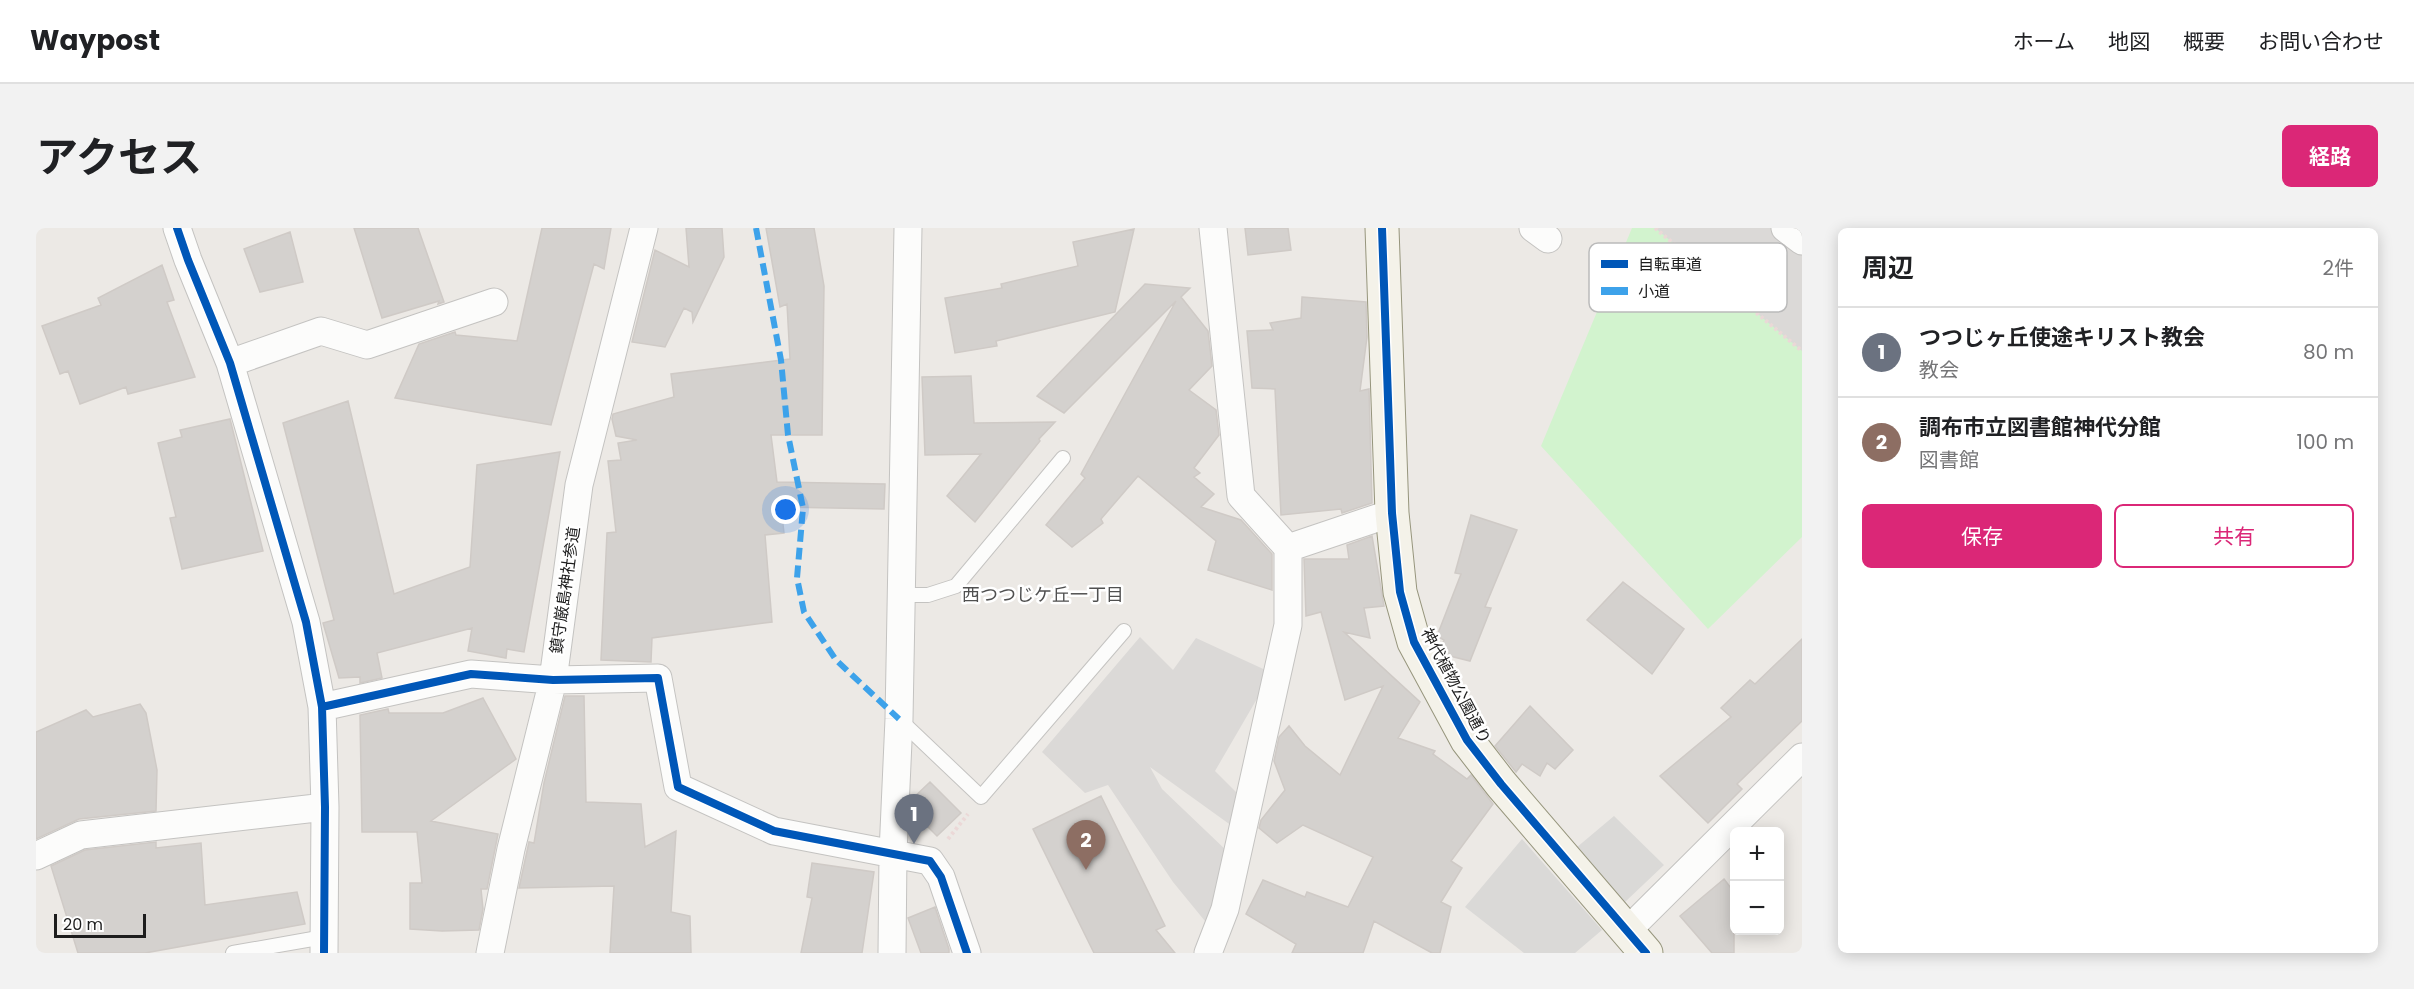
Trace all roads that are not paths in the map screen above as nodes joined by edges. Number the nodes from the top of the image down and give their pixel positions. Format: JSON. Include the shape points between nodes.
{"nodes":[{"id":1,"x":177,"y":228,"type":"edge"},
{"id":2,"x":644,"y":228,"type":"edge"},
{"id":3,"x":908,"y":228,"type":"edge"},
{"id":4,"x":1213,"y":228,"type":"edge"},
{"id":5,"x":1382,"y":228,"type":"edge"},
{"id":6,"x":1785,"y":228,"type":"edge"},
{"id":7,"x":1802,"y":241,"type":"edge"},
{"id":8,"x":494,"y":302,"type":"dead end"},
{"id":9,"x":230,"y":363,"type":"junction"},
{"id":10,"x":1063,"y":458,"type":"dead end"},
{"id":11,"x":1392,"y":513,"type":"junction"},
{"id":12,"x":1288,"y":548,"type":"junction"},
{"id":13,"x":900,"y":595,"type":"junction"},
{"id":14,"x":1124,"y":631,"type":"dead end"},
{"id":15,"x":553,"y":680,"type":"junction"},
{"id":16,"x":322,"y":707,"type":"junction"},
{"id":17,"x":899,"y":719,"type":"junction"},
{"id":18,"x":1802,"y":757,"type":"edge"},
{"id":19,"x":325,"y":807,"type":"junction"},
{"id":20,"x":893,"y":853,"type":"junction"},
{"id":21,"x":36,"y":856,"type":"edge"},
{"id":22,"x":1637,"y":942,"type":"edge"},
{"id":23,"x":324,"y":945,"type":"edge"},
{"id":24,"x":233,"y":953,"type":"edge"},
{"id":25,"x":490,"y":953,"type":"edge"},
{"id":26,"x":892,"y":953,"type":"edge"},
{"id":27,"x":966,"y":953,"type":"edge"},
{"id":28,"x":1208,"y":953,"type":"edge"}],
"edges":[{"from":1,"to":9,"type":"street"},
{"from":2,"to":15,"type":"street","name":"鎮守厳島神社参道","via":[[579,485]]},
{"from":3,"to":13,"type":"street"},
{"from":4,"to":12,"type":"street","via":[[1241,496]]},
{"from":5,"to":11,"type":"street","name":"神代植物公園通り"},
{"from":6,"to":7,"type":"street"},
{"from":8,"to":9,"type":"street","via":[[367,345],[321,331]]},
{"from":9,"to":16,"type":"street","via":[[306,622]]},
{"from":10,"to":13,"type":"lane","via":[[956,586],[928,595]]},
{"from":11,"to":12,"type":"street"},
{"from":11,"to":22,"type":"street","name":"神代植物公園通り","via":[[1400,592],[1414,642],[1467,740]]},
{"from":12,"to":28,"type":"street","via":[[1288,625],[1225,909]]},
{"from":13,"to":17,"type":"street"},
{"from":14,"to":17,"type":"lane","via":[[981,797]]},
{"from":15,"to":16,"type":"street","via":[[471,674]]},
{"from":15,"to":20,"type":"street","via":[[658,678],[678,787],[774,831]]},
{"from":15,"to":25,"type":"street","name":"鎮守厳島神社参道"},
{"from":16,"to":19,"type":"street"},
{"from":17,"to":20,"type":"street"},
{"from":18,"to":22,"type":"street"},
{"from":19,"to":21,"type":"street","via":[[81,835]]},
{"from":19,"to":23,"type":"street"},
{"from":20,"to":26,"type":"street"},
{"from":20,"to":27,"type":"street","via":[[930,861],[941,877]]},
{"from":23,"to":24,"type":"lane"}]}
